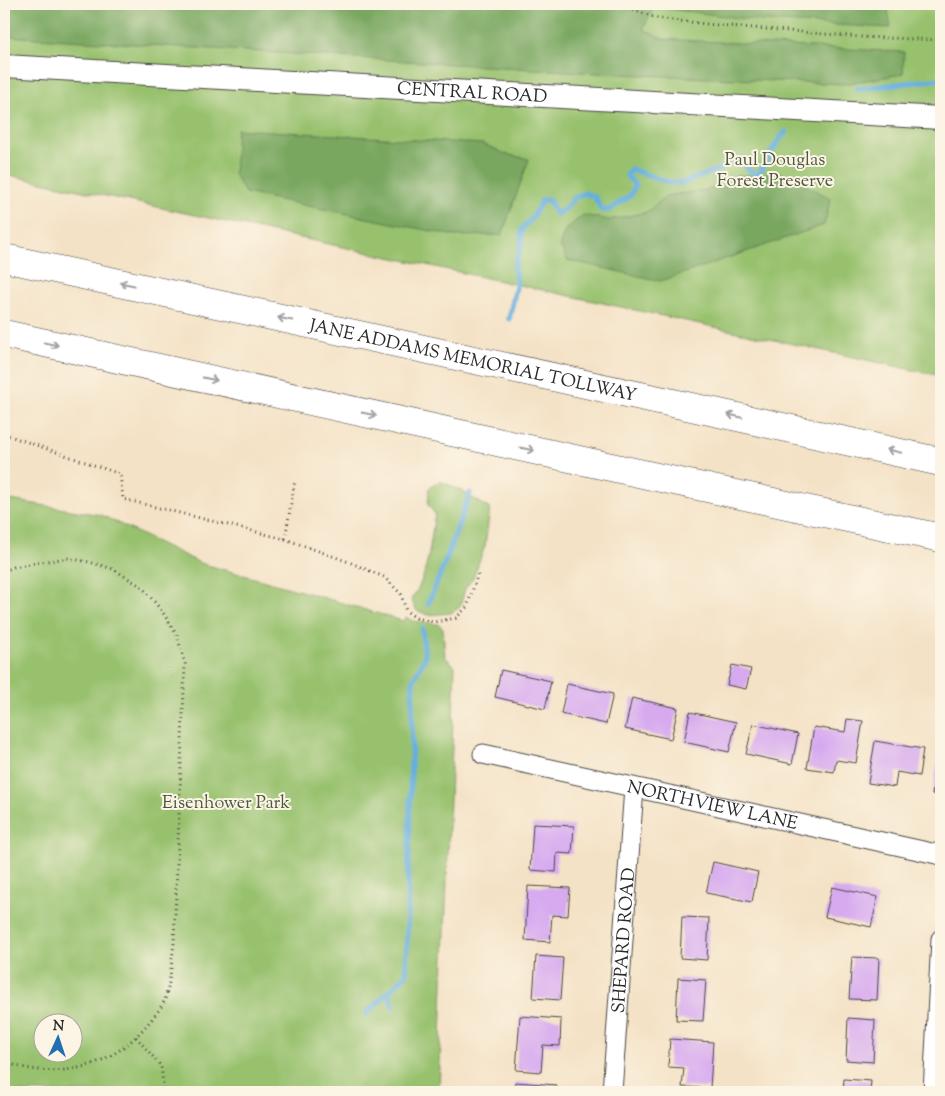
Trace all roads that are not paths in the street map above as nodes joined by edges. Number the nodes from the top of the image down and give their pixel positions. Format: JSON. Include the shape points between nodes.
{"nodes":[{"id":1,"x":4,"y":66,"type":"edge"},
{"id":2,"x":941,"y":118,"type":"edge"},
{"id":3,"x":4,"y":258,"type":"edge"},
{"id":4,"x":4,"y":334,"type":"edge"},
{"id":5,"x":941,"y":462,"type":"edge"},
{"id":6,"x":941,"y":538,"type":"edge"},
{"id":7,"x":483,"y":754,"type":"dead end"},
{"id":8,"x":634,"y":788,"type":"junction"},
{"id":9,"x":941,"y":855,"type":"edge"},
{"id":10,"x":941,"y":940,"type":"edge"},
{"id":11,"x":612,"y":1092,"type":"edge"},
{"id":12,"x":933,"y":1092,"type":"edge"}],
"edges":[{"from":1,"to":2,"type":"street","name":"CENTRAL ROAD"},
{"from":5,"to":3,"type":"highway","name":"JANE ADDAMS MEMORIAL TOLLWAY","one_way":true},
{"from":4,"to":6,"type":"highway","one_way":true},
{"from":7,"to":8,"type":"street","name":"NORTHVIEW LANE"},
{"from":8,"to":9,"type":"street","name":"NORTHVIEW LANE"},
{"from":8,"to":11,"type":"street","name":"SHEPARD ROAD"},
{"from":10,"to":12,"type":"street"}]}
